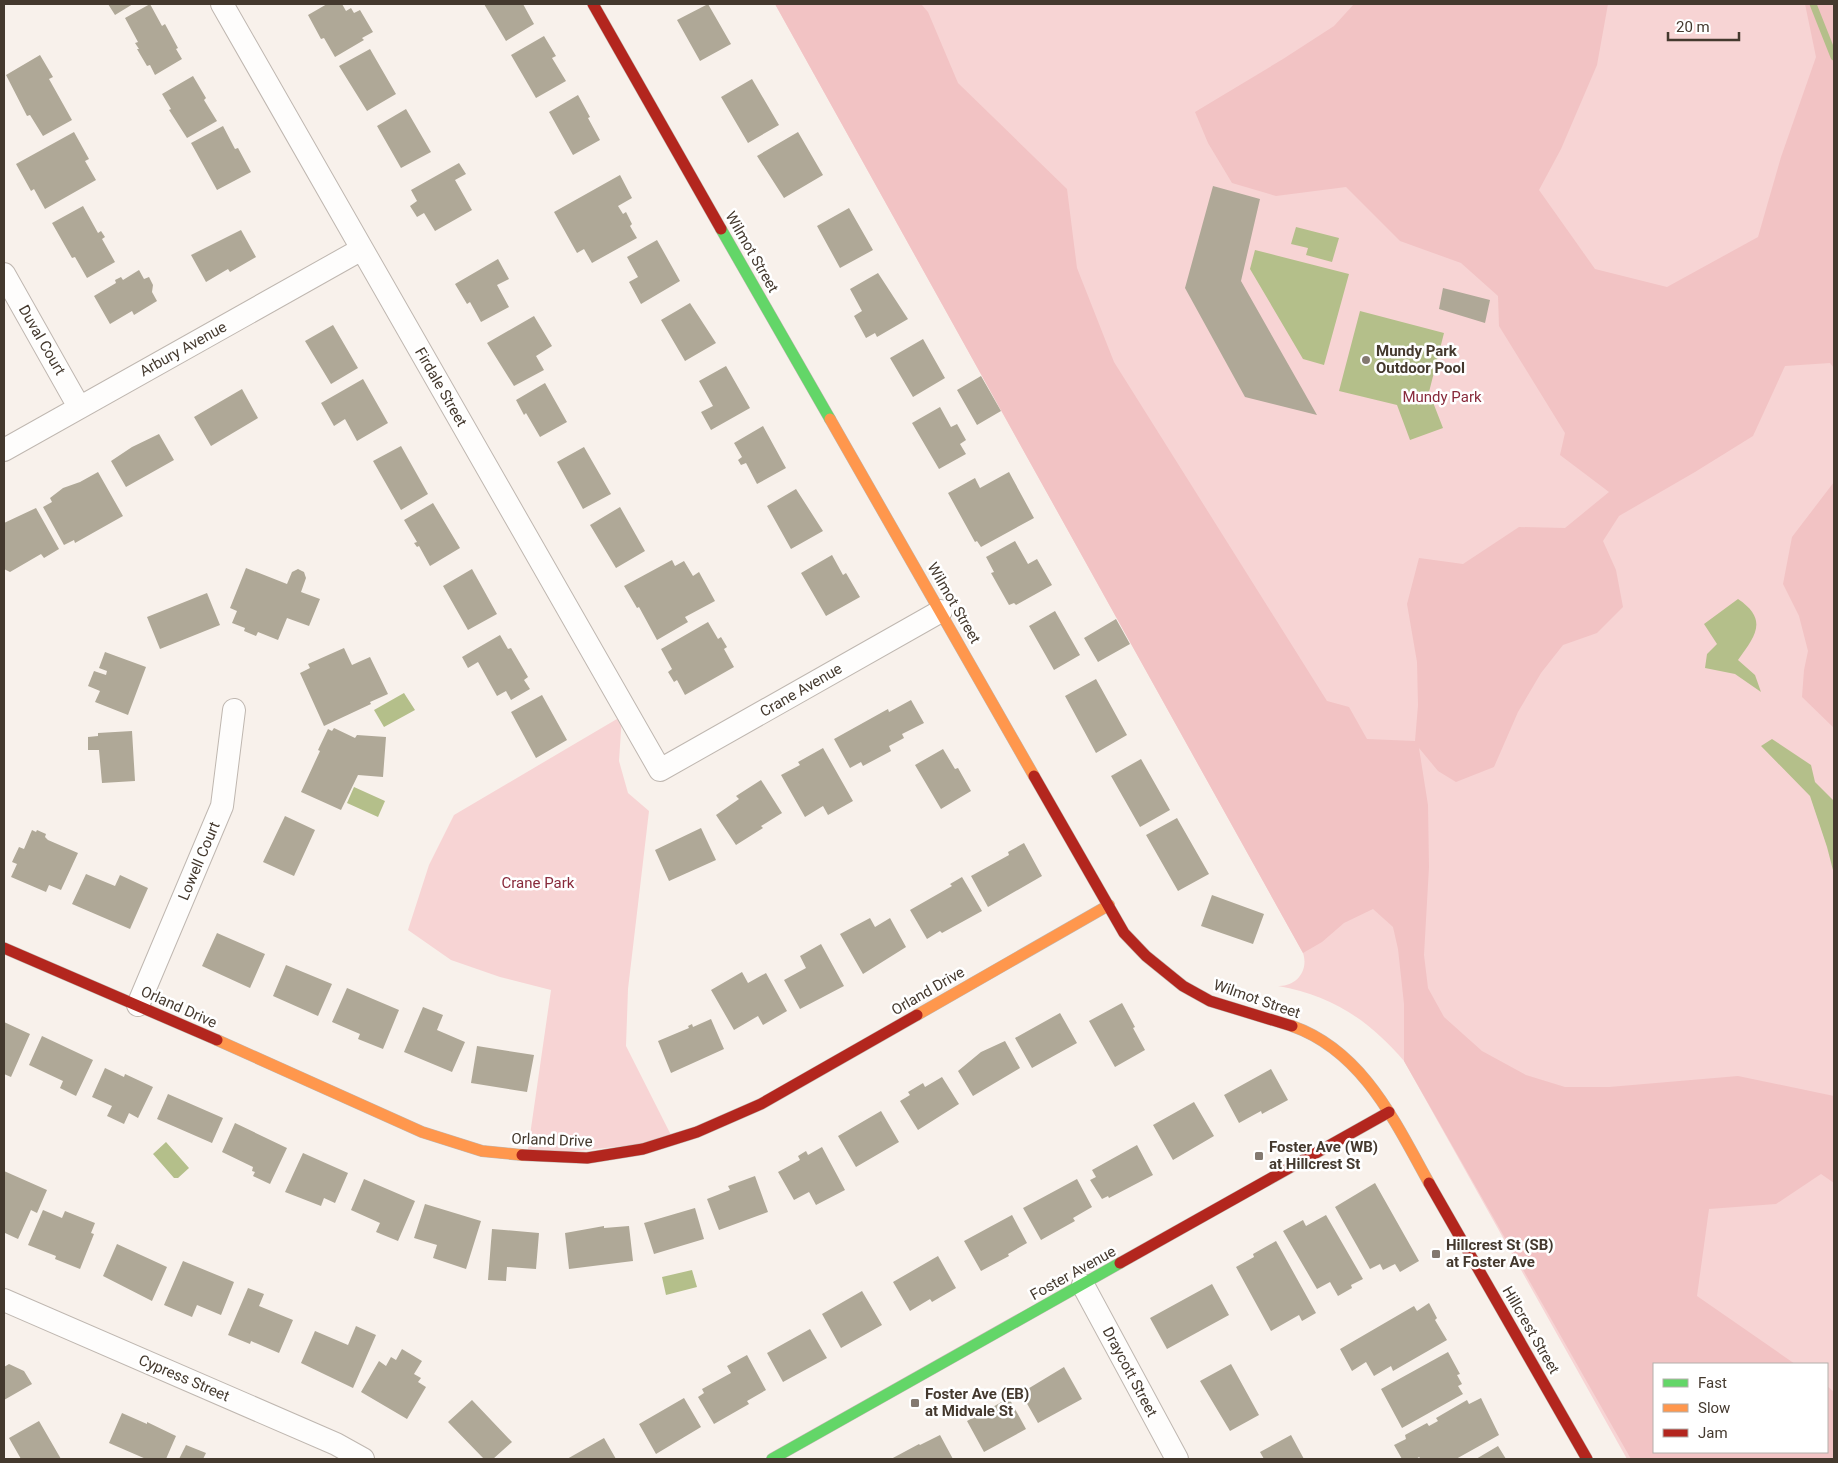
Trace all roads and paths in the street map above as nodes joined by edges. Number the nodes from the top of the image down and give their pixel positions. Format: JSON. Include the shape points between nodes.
{"nodes":[{"id":1,"x":222,"y":4,"type":"edge"},
{"id":2,"x":594,"y":4,"type":"edge"},
{"id":3,"x":362,"y":249,"type":"junction"},
{"id":4,"x":4,"y":274,"type":"edge"},
{"id":5,"x":79,"y":407,"type":"junction"},
{"id":6,"x":4,"y":450,"type":"edge"},
{"id":7,"x":941,"y":610,"type":"junction"},
{"id":8,"x":234,"y":710,"type":"dead end"},
{"id":9,"x":660,"y":770,"type":"joint"},
{"id":10,"x":1109,"y":906,"type":"junction"},
{"id":11,"x":4,"y":948,"type":"edge"},
{"id":12,"x":138,"y":1005,"type":"junction"},
{"id":13,"x":1389,"y":1112,"type":"junction"},
{"id":14,"x":1083,"y":1285,"type":"junction"},
{"id":15,"x":4,"y":1300,"type":"edge"},
{"id":16,"x":363,"y":1459,"type":"edge"},
{"id":17,"x":772,"y":1459,"type":"edge"},
{"id":18,"x":1177,"y":1459,"type":"edge"},
{"id":19,"x":1587,"y":1459,"type":"edge"}],
"edges":[{"from":1,"to":3,"type":"street","name":"Firdale Street"},
{"from":2,"to":7,"type":"street","name":"Wilmot Street"},
{"from":3,"to":5,"type":"street","name":"Arbury Avenue"},
{"from":3,"to":9,"type":"street","name":"Firdale Street"},
{"from":4,"to":5,"type":"street","name":"Duval Court"},
{"from":5,"to":6,"type":"street","name":"Arbury Avenue"},
{"from":7,"to":9,"type":"street","name":"Crane Avenue"},
{"from":7,"to":10,"type":"street","name":"Wilmot Street"},
{"from":8,"to":12,"type":"street","name":"Lowell Court","via":[[222,806]]},
{"from":10,"to":12,"type":"street","name":"Orland Drive","via":[[761,1104],[674,1141],[586,1158],[482,1151],[430,1135]]},
{"from":10,"to":13,"type":"street","name":"Wilmot Street","via":[[1124,933],[1175,981],[1222,1006],[1320,1039],[1354,1064]]},
{"from":11,"to":12,"type":"street","name":"Orland Drive"},
{"from":13,"to":14,"type":"street","name":"Foster Avenue"},
{"from":13,"to":19,"type":"street","name":"Hillcrest Street"},
{"from":14,"to":17,"type":"street","name":"Foster Avenue"},
{"from":14,"to":18,"type":"street","name":"Draycott Street"},
{"from":15,"to":16,"type":"street","name":"Cypress Street","via":[[336,1444]]}]}
